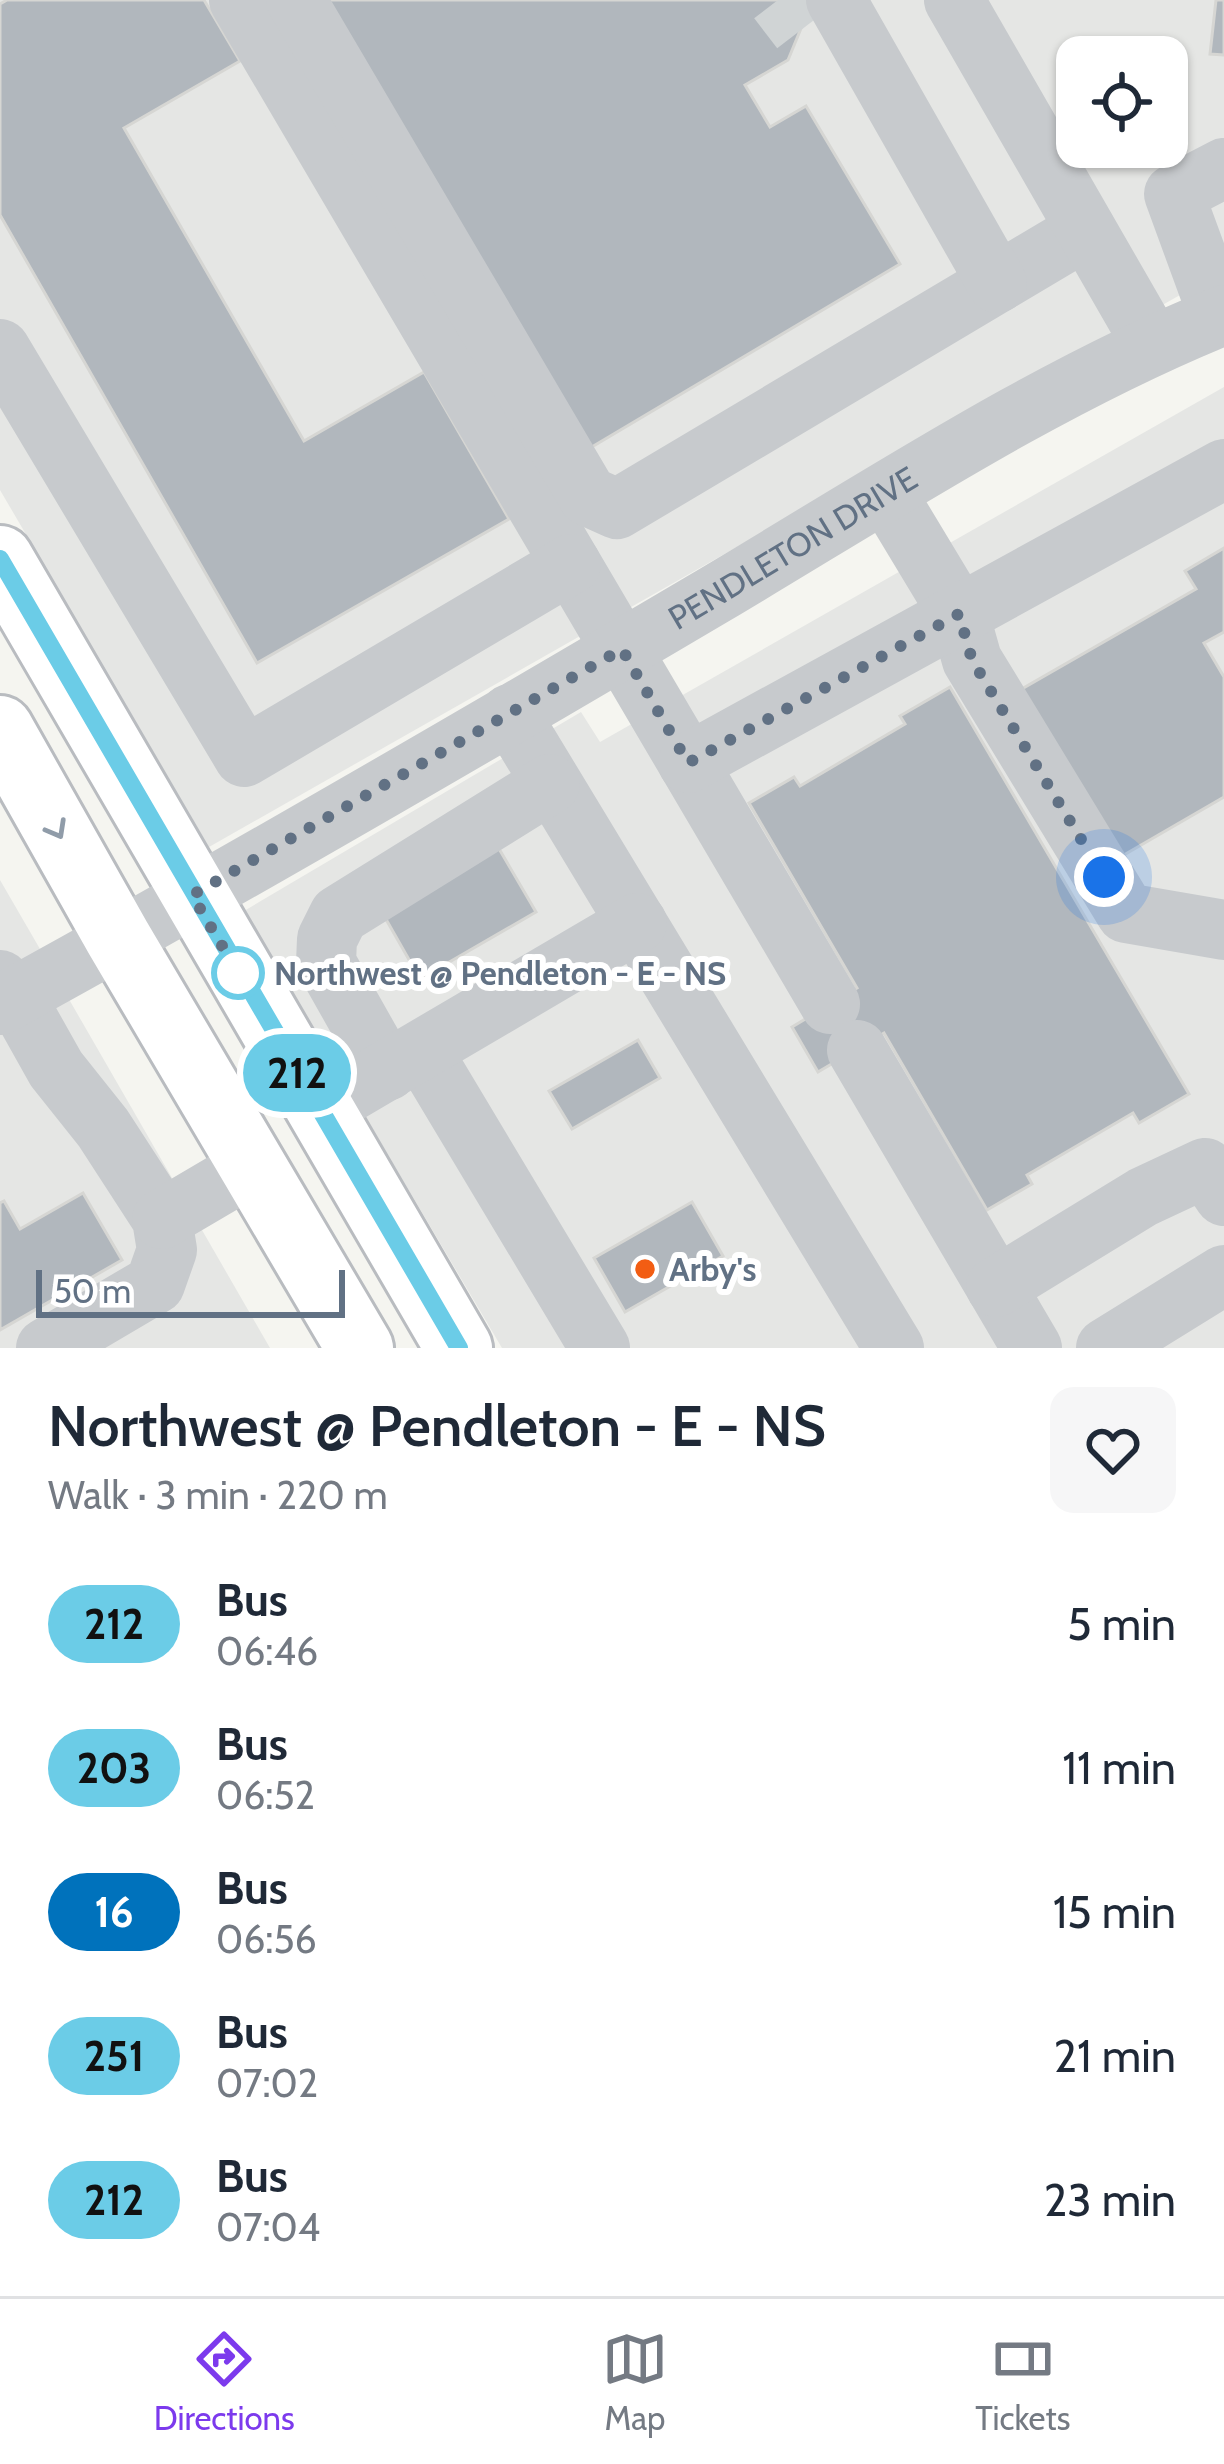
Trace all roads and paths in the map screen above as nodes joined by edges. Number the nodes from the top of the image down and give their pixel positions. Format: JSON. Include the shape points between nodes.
{"nodes":[{"id":1,"x":239,"y":0,"type":"edge"},
{"id":2,"x":296,"y":0,"type":"edge"},
{"id":3,"x":954,"y":0,"type":"edge"},
{"id":4,"x":828,"y":16,"type":"tunnel mouth"},
{"id":5,"x":1224,"y":168,"type":"edge"},
{"id":6,"x":1087,"y":230,"type":"junction"},
{"id":7,"x":997,"y":283,"type":"junction"},
{"id":8,"x":1222,"y":316,"type":"edge"},
{"id":9,"x":1152,"y":344,"type":"junction"},
{"id":10,"x":0,"y":349,"type":"edge"},
{"id":11,"x":1224,"y":469,"type":"edge"},
{"id":12,"x":886,"y":493,"type":"junction"},
{"id":13,"x":0,"y":559,"type":"edge"},
{"id":14,"x":571,"y":564,"type":"junction"},
{"id":15,"x":959,"y":614,"type":"junction"},
{"id":16,"x":622,"y":649,"type":"junction"},
{"id":17,"x":510,"y":714,"type":"junction"},
{"id":18,"x":0,"y":730,"type":"edge"},
{"id":19,"x":244,"y":757,"type":"junction"},
{"id":20,"x":688,"y":763,"type":"junction"},
{"id":21,"x":550,"y":784,"type":"junction"},
{"id":22,"x":292,"y":838,"type":"junction"},
{"id":23,"x":192,"y":895,"type":"junction"},
{"id":24,"x":637,"y":923,"type":"junction"},
{"id":25,"x":1224,"y":930,"type":"edge"},
{"id":26,"x":118,"y":938,"type":"junction"},
{"id":27,"x":5,"y":994,"type":"edge"},
{"id":28,"x":404,"y":1061,"type":"junction"},
{"id":29,"x":319,"y":1110,"type":"junction"},
{"id":30,"x":253,"y":1166,"type":"junction"},
{"id":31,"x":1224,"y":1196,"type":"edge"},
{"id":32,"x":162,"y":1219,"type":"junction"},
{"id":33,"x":1224,"y":1275,"type":"edge"},
{"id":34,"x":996,"y":1287,"type":"junction"},
{"id":35,"x":72,"y":1342,"type":"edge"},
{"id":36,"x":592,"y":1345,"type":"edge"},
{"id":37,"x":360,"y":1348,"type":"edge"},
{"id":38,"x":459,"y":1348,"type":"edge"},
{"id":39,"x":894,"y":1348,"type":"edge"},
{"id":40,"x":1031,"y":1348,"type":"edge"},
{"id":41,"x":1106,"y":1348,"type":"edge"}],
"edges":[{"from":1,"to":14,"type":"street"},
{"from":2,"to":7,"type":"street","via":[[588,496],[617,509]]},
{"from":3,"to":6,"type":"street"},
{"from":4,"to":7,"type":"street"},
{"from":5,"to":8,"type":"street","via":[[1174,194]]},
{"from":6,"to":7,"type":"street"},
{"from":6,"to":9,"type":"street"},
{"from":8,"to":9,"type":"street","name":"PENDLETON DRIVE"},
{"from":9,"to":12,"type":"street","name":"PENDLETON DRIVE"},
{"from":10,"to":19,"type":"street"},
{"from":11,"to":15,"type":"street"},
{"from":12,"to":15,"type":"street"},
{"from":12,"to":16,"type":"street","name":"PENDLETON DRIVE"},
{"from":13,"to":23,"type":"main road"},
{"from":14,"to":16,"type":"street"},
{"from":14,"to":19,"type":"street"},
{"from":15,"to":20,"type":"street"},
{"from":15,"to":25,"type":"street","via":[[972,660],[1126,913]]},
{"from":16,"to":17,"type":"street","name":"PENDLETON DRIVE"},
{"from":16,"to":20,"type":"street"},
{"from":17,"to":21,"type":"street"},
{"from":17,"to":22,"type":"street","name":"PENDLETON DRIVE"},
{"from":18,"to":26,"type":"main road","one_way":true},
{"from":19,"to":22,"type":"street"},
{"from":20,"to":34,"type":"street"},
{"from":21,"to":24,"type":"street"},
{"from":21,"to":28,"type":"street","via":[[339,915],[326,963]]},
{"from":22,"to":23,"type":"street","name":"PENDLETON DRIVE"},
{"from":23,"to":26,"type":"street","name":"PENDLETON DRIVE"},
{"from":23,"to":29,"type":"main road"},
{"from":24,"to":28,"type":"street"},
{"from":24,"to":39,"type":"street"},
{"from":26,"to":27,"type":"street","name":"PENDLETON DRIVE"},
{"from":26,"to":30,"type":"main road"},
{"from":27,"to":32,"type":"street"},
{"from":28,"to":29,"type":"street"},
{"from":28,"to":36,"type":"street"},
{"from":29,"to":38,"type":"main road"},
{"from":30,"to":32,"type":"street"},
{"from":30,"to":37,"type":"main road"},
{"from":31,"to":34,"type":"street","via":[[1205,1168]]},
{"from":32,"to":35,"type":"street","via":[[167,1250],[155,1284]]},
{"from":33,"to":41,"type":"street"},
{"from":34,"to":40,"type":"street"}]}
